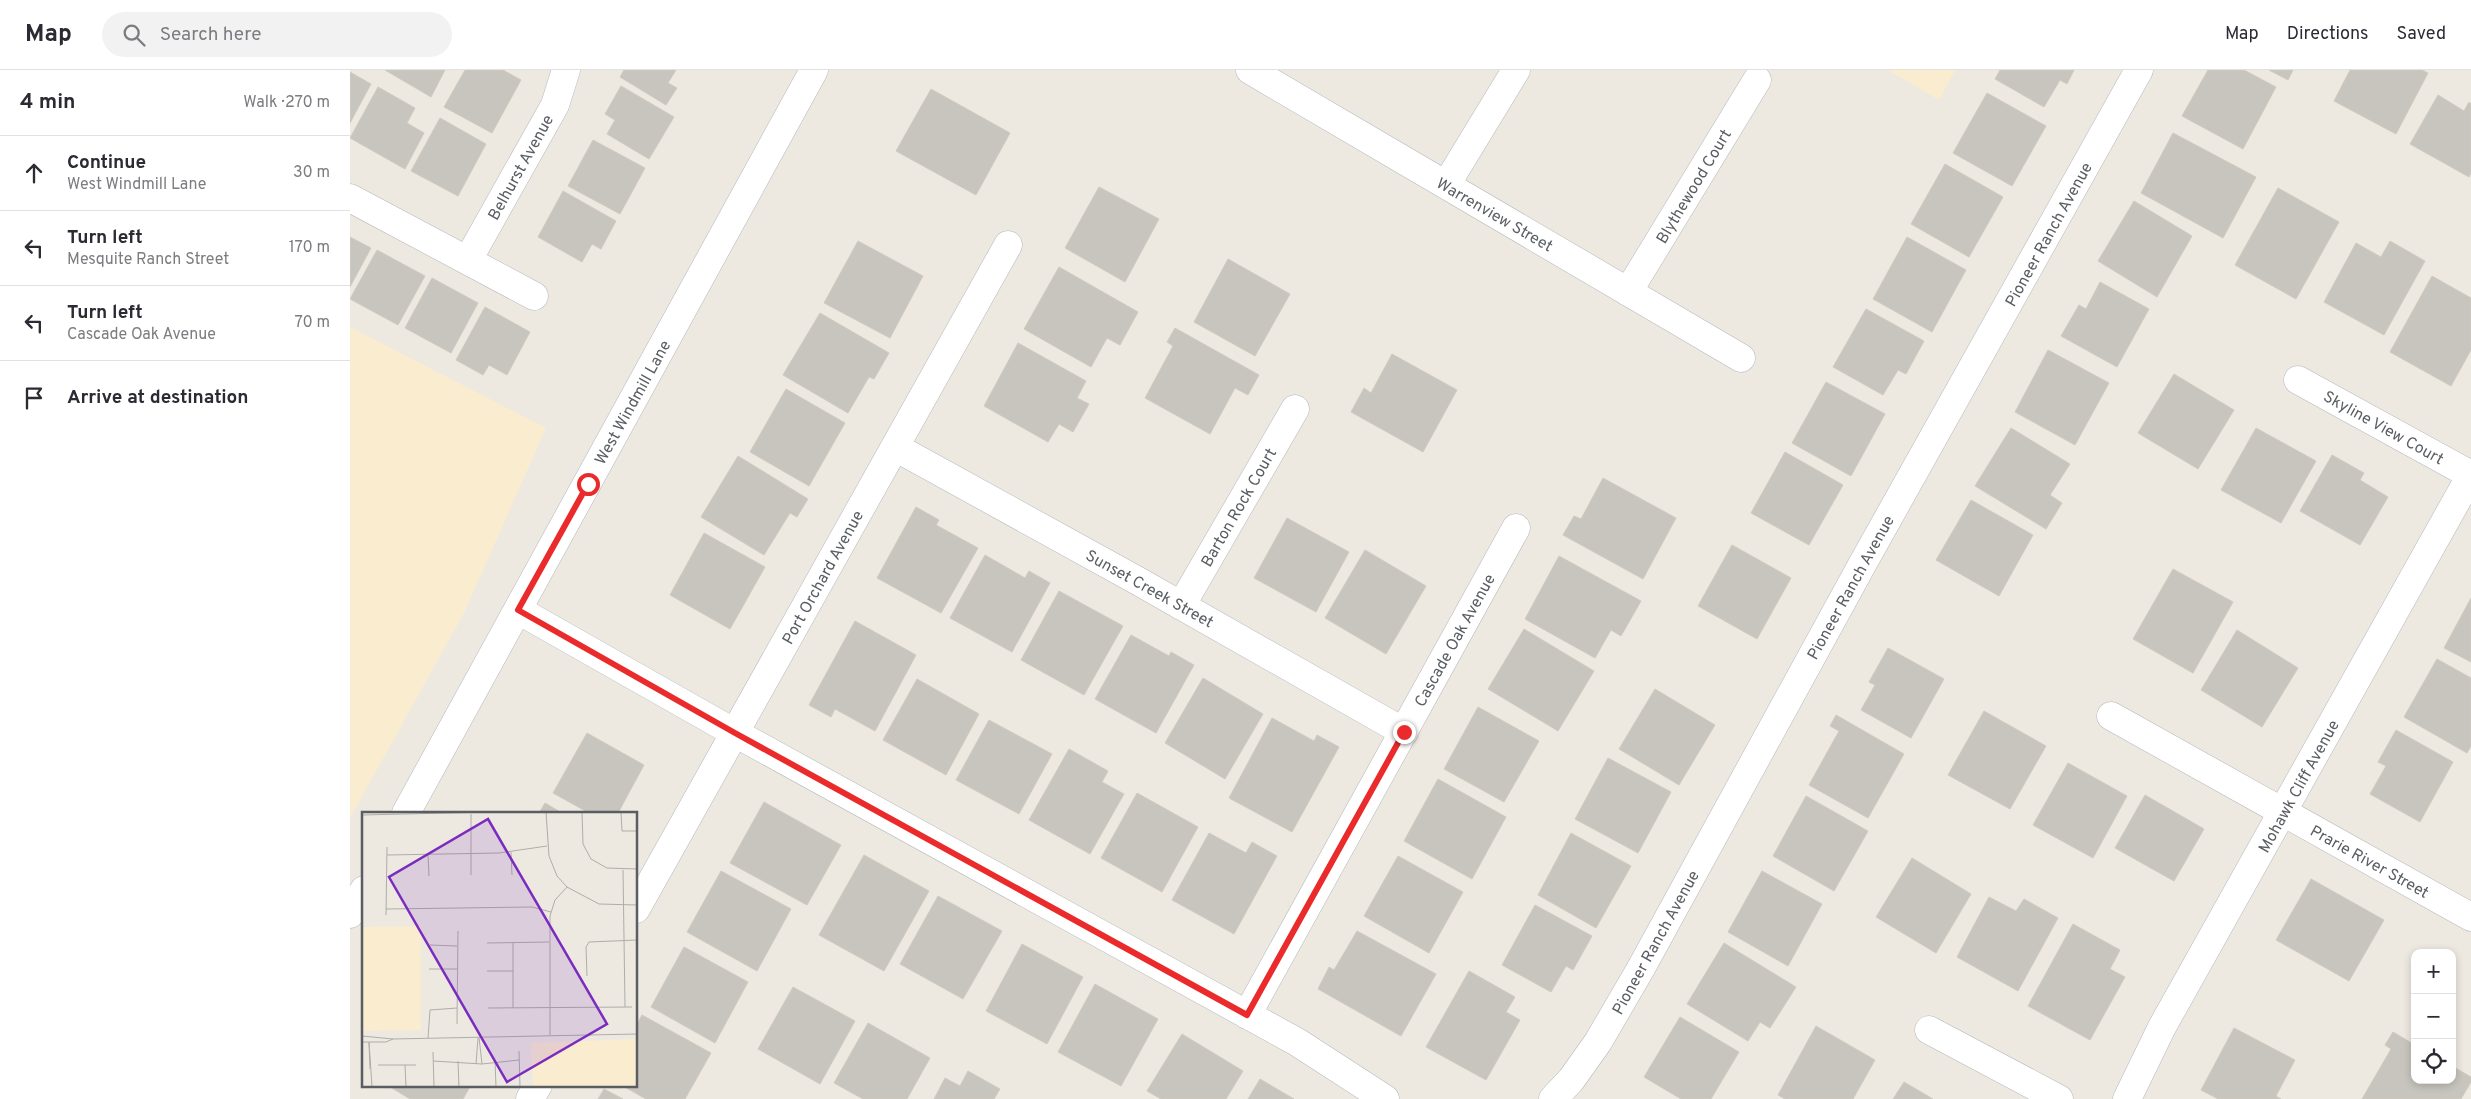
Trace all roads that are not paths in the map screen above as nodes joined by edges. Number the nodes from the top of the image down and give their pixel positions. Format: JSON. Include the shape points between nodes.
{"nodes":[{"id":1,"x":566,"y":70,"type":"edge"},
{"id":2,"x":814,"y":70,"type":"edge"},
{"id":3,"x":1250,"y":70,"type":"edge"},
{"id":4,"x":1516,"y":70,"type":"edge"},
{"id":5,"x":2139,"y":70,"type":"edge"},
{"id":6,"x":1758,"y":80,"type":"dead end"},
{"id":7,"x":1446,"y":185,"type":"junction"},
{"id":8,"x":350,"y":198,"type":"edge"},
{"id":9,"x":1008,"y":245,"type":"dead end"},
{"id":10,"x":468,"y":260,"type":"junction"},
{"id":11,"x":1628,"y":292,"type":"junction"},
{"id":12,"x":534,"y":296,"type":"dead end"},
{"id":13,"x":1741,"y":358,"type":"dead end"},
{"id":14,"x":2298,"y":380,"type":"dead end"},
{"id":15,"x":1295,"y":409,"type":"dead end"},
{"id":16,"x":894,"y":448,"type":"junction"},
{"id":17,"x":2471,"y":475,"type":"edge"},
{"id":18,"x":1516,"y":528,"type":"dead end"},
{"id":19,"x":1181,"y":606,"type":"junction"},
{"id":20,"x":518,"y":610,"type":"junction"},
{"id":21,"x":2111,"y":716,"type":"dead end"},
{"id":22,"x":1404,"y":732,"type":"junction"},
{"id":23,"x":735,"y":733,"type":"junction"},
{"id":24,"x":407,"y":812,"type":"edge"},
{"id":25,"x":2283,"y":812,"type":"junction"},
{"id":26,"x":362,"y":893,"type":"edge"},
{"id":27,"x":638,"y":906,"type":"edge"},
{"id":28,"x":350,"y":914,"type":"edge"},
{"id":29,"x":2471,"y":918,"type":"edge"},
{"id":30,"x":1247,"y":1015,"type":"junction"},
{"id":31,"x":1928,"y":1030,"type":"dead end"},
{"id":32,"x":537,"y":1086,"type":"edge"},
{"id":33,"x":530,"y":1099,"type":"edge"},
{"id":34,"x":1385,"y":1099,"type":"edge"},
{"id":35,"x":1553,"y":1099,"type":"edge"},
{"id":36,"x":2059,"y":1099,"type":"edge"},
{"id":37,"x":2127,"y":1099,"type":"edge"}],
"edges":[{"from":1,"to":10,"type":"street","name":"Belhurst Avenue","via":[[555,105]]},
{"from":2,"to":20,"type":"street","name":"West Windmill Lane"},
{"from":3,"to":7,"type":"street","name":"Warrenview Street"},
{"from":4,"to":7,"type":"street"},
{"from":5,"to":35,"type":"street","name":"Pioneer Ranch Avenue","via":[[1640,970],[1598,1042]]},
{"from":6,"to":11,"type":"street","name":"Blythewood Court"},
{"from":7,"to":11,"type":"street","name":"Warrenview Street"},
{"from":8,"to":10,"type":"street"},
{"from":9,"to":16,"type":"street","name":"Port Orchard Avenue"},
{"from":10,"to":12,"type":"street"},
{"from":11,"to":13,"type":"street","name":"Warrenview Street"},
{"from":14,"to":17,"type":"street","name":"Skyline View Court"},
{"from":15,"to":19,"type":"street","name":"Barton Rock Court"},
{"from":16,"to":19,"type":"street","name":"Sunset Creek Street"},
{"from":16,"to":23,"type":"street","name":"Port Orchard Avenue"},
{"from":17,"to":25,"type":"street","name":"Mohawk Cliff Avenue"},
{"from":18,"to":22,"type":"street","name":"Cascade Oak Avenue"},
{"from":19,"to":22,"type":"street","name":"Sunset Creek Street"},
{"from":20,"to":23,"type":"street"},
{"from":20,"to":24,"type":"street","name":"West Windmill Lane"},
{"from":21,"to":25,"type":"street","name":"Prarie River Street"},
{"from":22,"to":30,"type":"street","name":"Cascade Oak Avenue"},
{"from":23,"to":27,"type":"street","name":"Port Orchard Avenue"},
{"from":23,"to":30,"type":"street"},
{"from":25,"to":29,"type":"street","name":"Prarie River Street"},
{"from":25,"to":37,"type":"street","name":"Mohawk Cliff Avenue","via":[[2162,1027]]},
{"from":26,"to":28,"type":"street"},
{"from":30,"to":34,"type":"street","via":[[1297,1042]]},
{"from":31,"to":36,"type":"street"},
{"from":32,"to":33,"type":"street"}]}
